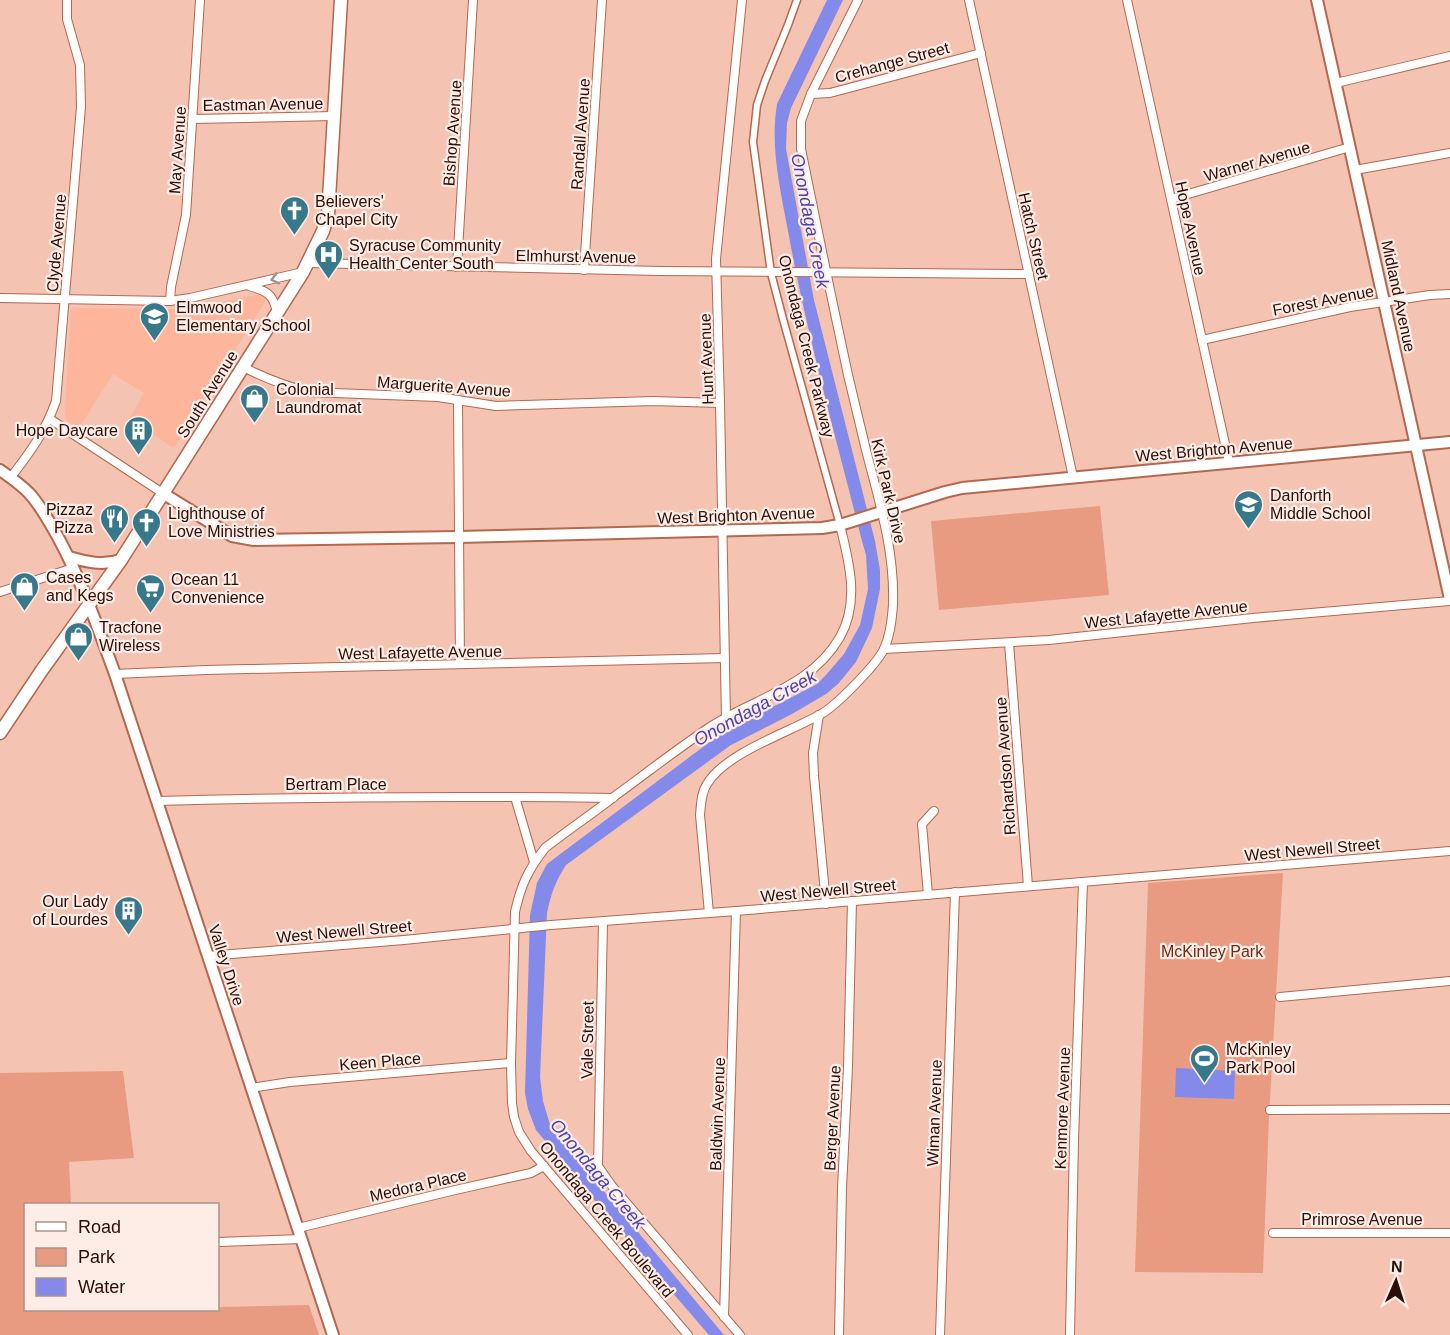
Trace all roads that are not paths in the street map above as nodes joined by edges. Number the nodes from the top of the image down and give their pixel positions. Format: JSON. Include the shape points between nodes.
{"nodes":[{"id":1,"x":67,"y":0,"type":"edge"},
{"id":2,"x":200,"y":0,"type":"edge"},
{"id":3,"x":341,"y":0,"type":"edge"},
{"id":4,"x":473,"y":0,"type":"edge"},
{"id":5,"x":602,"y":0,"type":"edge"},
{"id":6,"x":742,"y":0,"type":"edge"},
{"id":7,"x":797,"y":0,"type":"edge"},
{"id":8,"x":858,"y":0,"type":"edge"},
{"id":9,"x":969,"y":0,"type":"edge"},
{"id":10,"x":1127,"y":0,"type":"edge"},
{"id":11,"x":1317,"y":0,"type":"edge"},
{"id":12,"x":981,"y":53,"type":"junction"},
{"id":13,"x":1450,"y":56,"type":"edge"},
{"id":14,"x":1336,"y":83,"type":"junction"},
{"id":15,"x":810,"y":94,"type":"junction"},
{"id":16,"x":334,"y":116,"type":"junction"},
{"id":17,"x":193,"y":119,"type":"junction"},
{"id":18,"x":1350,"y":147,"type":"junction"},
{"id":19,"x":1450,"y":153,"type":"edge"},
{"id":20,"x":1355,"y":170,"type":"junction"},
{"id":21,"x":1171,"y":199,"type":"junction"},
{"id":22,"x":457,"y":267,"type":"junction"},
{"id":23,"x":305,"y":268,"type":"junction"},
{"id":24,"x":584,"y":270,"type":"junction"},
{"id":25,"x":717,"y":271,"type":"junction"},
{"id":26,"x":771,"y":273,"type":"junction"},
{"id":27,"x":827,"y":273,"type":"junction"},
{"id":28,"x":1029,"y":274,"type":"junction"},
{"id":29,"x":248,"y":285,"type":"junction"},
{"id":30,"x":1450,"y":294,"type":"edge"},
{"id":31,"x":0,"y":298,"type":"edge"},
{"id":32,"x":65,"y":299,"type":"junction"},
{"id":33,"x":170,"y":301,"type":"junction"},
{"id":34,"x":1384,"y":302,"type":"junction"},
{"id":35,"x":278,"y":313,"type":"junction"},
{"id":36,"x":1202,"y":340,"type":"junction"},
{"id":37,"x":243,"y":367,"type":"junction"},
{"id":38,"x":458,"y":400,"type":"junction"},
{"id":39,"x":720,"y":403,"type":"junction"},
{"id":40,"x":50,"y":419,"type":"junction"},
{"id":41,"x":1450,"y":442,"type":"edge"},
{"id":42,"x":1416,"y":445,"type":"junction"},
{"id":43,"x":1229,"y":462,"type":"junction"},
{"id":44,"x":0,"y":470,"type":"edge"},
{"id":45,"x":11,"y":477,"type":"junction"},
{"id":46,"x":1073,"y":477,"type":"junction"},
{"id":47,"x":164,"y":494,"type":"junction"},
{"id":48,"x":878,"y":513,"type":"junction"},
{"id":49,"x":840,"y":525,"type":"junction"},
{"id":50,"x":723,"y":531,"type":"junction"},
{"id":51,"x":458,"y":537,"type":"junction"},
{"id":52,"x":121,"y":560,"type":"junction"},
{"id":53,"x":71,"y":562,"type":"junction"},
{"id":54,"x":0,"y":592,"type":"edge"},
{"id":55,"x":1450,"y":600,"type":"edge"},
{"id":56,"x":90,"y":604,"type":"junction"},
{"id":57,"x":1009,"y":643,"type":"junction"},
{"id":58,"x":884,"y":650,"type":"junction"},
{"id":59,"x":725,"y":658,"type":"junction"},
{"id":60,"x":460,"y":664,"type":"junction"},
{"id":61,"x":115,"y":674,"type":"junction"},
{"id":62,"x":819,"y":716,"type":"junction"},
{"id":63,"x":726,"y":718,"type":"junction"},
{"id":64,"x":0,"y":733,"type":"edge"},
{"id":65,"x":515,"y":796,"type":"junction"},
{"id":66,"x":613,"y":798,"type":"junction"},
{"id":67,"x":157,"y":801,"type":"junction"},
{"id":68,"x":934,"y":811,"type":"dead end"},
{"id":69,"x":1450,"y":850,"type":"edge"},
{"id":70,"x":534,"y":862,"type":"junction"},
{"id":71,"x":1083,"y":882,"type":"junction"},
{"id":72,"x":1028,"y":886,"type":"junction"},
{"id":73,"x":955,"y":892,"type":"junction"},
{"id":74,"x":928,"y":895,"type":"junction"},
{"id":75,"x":852,"y":901,"type":"junction"},
{"id":76,"x":826,"y":904,"type":"junction"},
{"id":77,"x":736,"y":911,"type":"junction"},
{"id":78,"x":709,"y":913,"type":"junction"},
{"id":79,"x":603,"y":922,"type":"junction"},
{"id":80,"x":514,"y":929,"type":"junction"},
{"id":81,"x":208,"y":956,"type":"junction"},
{"id":82,"x":1450,"y":981,"type":"edge"},
{"id":83,"x":1280,"y":997,"type":"dead end"},
{"id":84,"x":511,"y":1063,"type":"junction"},
{"id":85,"x":251,"y":1088,"type":"junction"},
{"id":86,"x":1450,"y":1109,"type":"edge"},
{"id":87,"x":1270,"y":1110,"type":"dead end"},
{"id":88,"x":598,"y":1159,"type":"joint"},
{"id":89,"x":544,"y":1166,"type":"junction"},
{"id":90,"x":300,"y":1233,"type":"junction"},
{"id":91,"x":1273,"y":1233,"type":"dead end"},
{"id":92,"x":1450,"y":1233,"type":"edge"},
{"id":93,"x":219,"y":1242,"type":"edge"},
{"id":94,"x":724,"y":1317,"type":"junction"},
{"id":95,"x":333,"y":1335,"type":"edge"},
{"id":96,"x":688,"y":1335,"type":"edge"},
{"id":97,"x":740,"y":1335,"type":"edge"},
{"id":98,"x":839,"y":1335,"type":"edge"},
{"id":99,"x":940,"y":1335,"type":"edge"},
{"id":100,"x":1070,"y":1335,"type":"edge"}],
"edges":[{"from":1,"to":32,"type":"street","name":"Clyde Avenue","via":[[67,19],[80,65],[81,107]]},
{"from":2,"to":17,"type":"street","name":"May Avenue"},
{"from":3,"to":16,"type":"main road","name":"South Avenue"},
{"from":4,"to":22,"type":"street","name":"Bishop Avenue"},
{"from":5,"to":24,"type":"street","name":"Randall Avenue"},
{"from":6,"to":25,"type":"street","name":"Hunt Avenue"},
{"from":7,"to":26,"type":"street","name":"Onondaga Creek Parkway","via":[[757,105],[753,142]]},
{"from":8,"to":15,"type":"street","name":"Kirk Park Drive"},
{"from":9,"to":12,"type":"street","name":"Hatch Street"},
{"from":10,"to":21,"type":"street","name":"Hope Avenue"},
{"from":11,"to":14,"type":"street","name":"Midland Avenue"},
{"from":12,"to":15,"type":"street","name":"Crehange Street","via":[[830,93]]},
{"from":12,"to":28,"type":"street","name":"Hatch Street"},
{"from":13,"to":14,"type":"street"},
{"from":14,"to":18,"type":"street","name":"Midland Avenue"},
{"from":15,"to":27,"type":"street","name":"Kirk Park Drive","via":[[801,121],[801,149]]},
{"from":16,"to":17,"type":"street","name":"Eastman Avenue"},
{"from":16,"to":23,"type":"main road","name":"South Avenue","via":[[328,215]]},
{"from":17,"to":33,"type":"street","name":"May Avenue","via":[[186,215]]},
{"from":18,"to":20,"type":"street","name":"Midland Avenue"},
{"from":18,"to":21,"type":"street","name":"Warner Avenue"},
{"from":19,"to":20,"type":"street"},
{"from":20,"to":34,"type":"street","name":"Midland Avenue"},
{"from":21,"to":36,"type":"street","name":"Hope Avenue"},
{"from":22,"to":23,"type":"street","name":"Elmhurst Avenue"},
{"from":22,"to":24,"type":"street","name":"Elmhurst Avenue"},
{"from":23,"to":29,"type":"street","name":"Elmhurst Avenue","one_way":true},
{"from":23,"to":35,"type":"main road","name":"South Avenue"},
{"from":24,"to":25,"type":"street","name":"Elmhurst Avenue"},
{"from":25,"to":26,"type":"street","name":"Elmhurst Avenue"},
{"from":25,"to":39,"type":"street","name":"Hunt Avenue"},
{"from":26,"to":27,"type":"street","name":"Elmhurst Avenue"},
{"from":26,"to":49,"type":"street","name":"Onondaga Creek Parkway"},
{"from":27,"to":28,"type":"street"},
{"from":27,"to":48,"type":"street","name":"Kirk Park Drive"},
{"from":28,"to":46,"type":"street","name":"Hatch Street"},
{"from":29,"to":33,"type":"street","name":"Elmhurst Avenue"},
{"from":29,"to":35,"type":"street","via":[[273,298]]},
{"from":30,"to":34,"type":"street","name":"Forest Avenue"},
{"from":31,"to":32,"type":"street","name":"Elmhurst Avenue"},
{"from":32,"to":33,"type":"street","name":"Elmhurst Avenue"},
{"from":32,"to":40,"type":"street","name":"Clyde Avenue","via":[[56,401]]},
{"from":34,"to":36,"type":"street","name":"Forest Avenue"},
{"from":34,"to":42,"type":"street","name":"Midland Avenue"},
{"from":35,"to":37,"type":"main road","name":"South Avenue"},
{"from":36,"to":43,"type":"street","name":"Hope Avenue"},
{"from":37,"to":38,"type":"street","name":"Marguerite Avenue","via":[[271,381],[309,392]]},
{"from":37,"to":47,"type":"main road","name":"South Avenue"},
{"from":38,"to":39,"type":"street","name":"Marguerite Avenue","via":[[496,406]]},
{"from":38,"to":51,"type":"street"},
{"from":39,"to":50,"type":"street","name":"Hunt Avenue"},
{"from":40,"to":45,"type":"street","name":"Clyde Avenue","via":[[37,444]]},
{"from":40,"to":47,"type":"street","name":"West Brighton Avenue"},
{"from":41,"to":42,"type":"street","name":"West Brighton Avenue"},
{"from":42,"to":43,"type":"street","name":"West Brighton Avenue"},
{"from":42,"to":55,"type":"street","name":"Midland Avenue"},
{"from":43,"to":46,"type":"street","name":"West Brighton Avenue"},
{"from":44,"to":45,"type":"street","name":"Valley Drive"},
{"from":45,"to":53,"type":"street","name":"Valley Drive","via":[[45,514]]},
{"from":46,"to":48,"type":"street","name":"West Brighton Avenue","via":[[962,488]]},
{"from":47,"to":51,"type":"street","name":"West Brighton Avenue","via":[[238,538]]},
{"from":47,"to":52,"type":"main road","name":"South Avenue"},
{"from":48,"to":49,"type":"street","name":"West Brighton Avenue"},
{"from":48,"to":58,"type":"street","name":"Kirk Park Drive","via":[[888,536],[893,589]]},
{"from":49,"to":50,"type":"street","name":"West Brighton Avenue"},
{"from":49,"to":63,"type":"street","name":"Onondaga Creek Boulevard","via":[[852,582],[851,604],[841,636],[805,676]]},
{"from":50,"to":51,"type":"street","name":"West Brighton Avenue"},
{"from":50,"to":59,"type":"street","name":"Hunt Avenue"},
{"from":51,"to":60,"type":"street"},
{"from":52,"to":53,"type":"street"},
{"from":52,"to":56,"type":"main road","name":"South Avenue"},
{"from":53,"to":54,"type":"street"},
{"from":53,"to":56,"type":"street","name":"Valley Drive"},
{"from":55,"to":57,"type":"street","name":"West Lafayette Avenue"},
{"from":56,"to":61,"type":"street","name":"Valley Drive"},
{"from":56,"to":64,"type":"main road","name":"South Avenue"},
{"from":57,"to":58,"type":"street","name":"West Lafayette Avenue"},
{"from":57,"to":72,"type":"street","name":"Richardson Avenue"},
{"from":58,"to":62,"type":"street","name":"Kirk Park Drive","via":[[838,701]]},
{"from":59,"to":60,"type":"street","name":"West Lafayette Avenue"},
{"from":59,"to":63,"type":"street","name":"Hunt Avenue"},
{"from":60,"to":61,"type":"street","name":"West Lafayette Avenue"},
{"from":61,"to":67,"type":"street","name":"Valley Drive"},
{"from":62,"to":76,"type":"street","via":[[813,753]]},
{"from":62,"to":78,"type":"street","name":"Kirk Park Drive","via":[[735,758],[707,784],[700,815]]},
{"from":63,"to":66,"type":"street","name":"Onondaga Creek Boulevard"},
{"from":65,"to":66,"type":"street","name":"Bertram Place"},
{"from":65,"to":67,"type":"street","name":"Bertram Place"},
{"from":65,"to":70,"type":"street"},
{"from":66,"to":70,"type":"street","name":"Onondaga Creek Boulevard","via":[[545,848]]},
{"from":67,"to":81,"type":"street","name":"Valley Drive"},
{"from":68,"to":74,"type":"street","via":[[922,824]]},
{"from":69,"to":71,"type":"street","name":"West Newell Street"},
{"from":70,"to":80,"type":"street","name":"Onondaga Creek Boulevard","via":[[519,894]]},
{"from":71,"to":72,"type":"street","name":"West Newell Street"},
{"from":71,"to":100,"type":"street","name":"Kenmore Avenue"},
{"from":72,"to":73,"type":"street","name":"West Newell Street"},
{"from":73,"to":74,"type":"street","name":"West Newell Street"},
{"from":73,"to":99,"type":"street","name":"Wiman Avenue"},
{"from":74,"to":75,"type":"street","name":"West Newell Street"},
{"from":75,"to":76,"type":"street","name":"West Newell Street"},
{"from":75,"to":98,"type":"street","name":"Berger Avenue"},
{"from":76,"to":77,"type":"street","name":"West Newell Street"},
{"from":77,"to":78,"type":"street","name":"West Newell Street"},
{"from":77,"to":94,"type":"street","name":"Baldwin Avenue"},
{"from":78,"to":79,"type":"street","name":"West Newell Street"},
{"from":79,"to":80,"type":"street","name":"West Newell Street"},
{"from":79,"to":88,"type":"street","name":"Vale Street"},
{"from":80,"to":81,"type":"street","name":"West Newell Street"},
{"from":80,"to":84,"type":"street","name":"Onondaga Creek Boulevard"},
{"from":81,"to":85,"type":"street","name":"Valley Drive"},
{"from":82,"to":83,"type":"street"},
{"from":84,"to":85,"type":"street","name":"Keen Place"},
{"from":84,"to":89,"type":"street","name":"Onondaga Creek Boulevard","via":[[514,1117],[519,1132]]},
{"from":85,"to":90,"type":"street","name":"Valley Drive"},
{"from":86,"to":87,"type":"street"},
{"from":88,"to":94,"type":"street","name":"Onondaga Creek Boulevard","via":[[598,1166],[612,1186]]},
{"from":89,"to":90,"type":"street","name":"Medora Place","via":[[531,1173]]},
{"from":89,"to":96,"type":"street","name":"Onondaga Creek Boulevard"},
{"from":90,"to":93,"type":"street","name":"Medora Place"},
{"from":90,"to":95,"type":"street","name":"Valley Drive"},
{"from":91,"to":92,"type":"street","name":"Primrose Avenue"},
{"from":94,"to":97,"type":"street","name":"Onondaga Creek Boulevard"}]}
